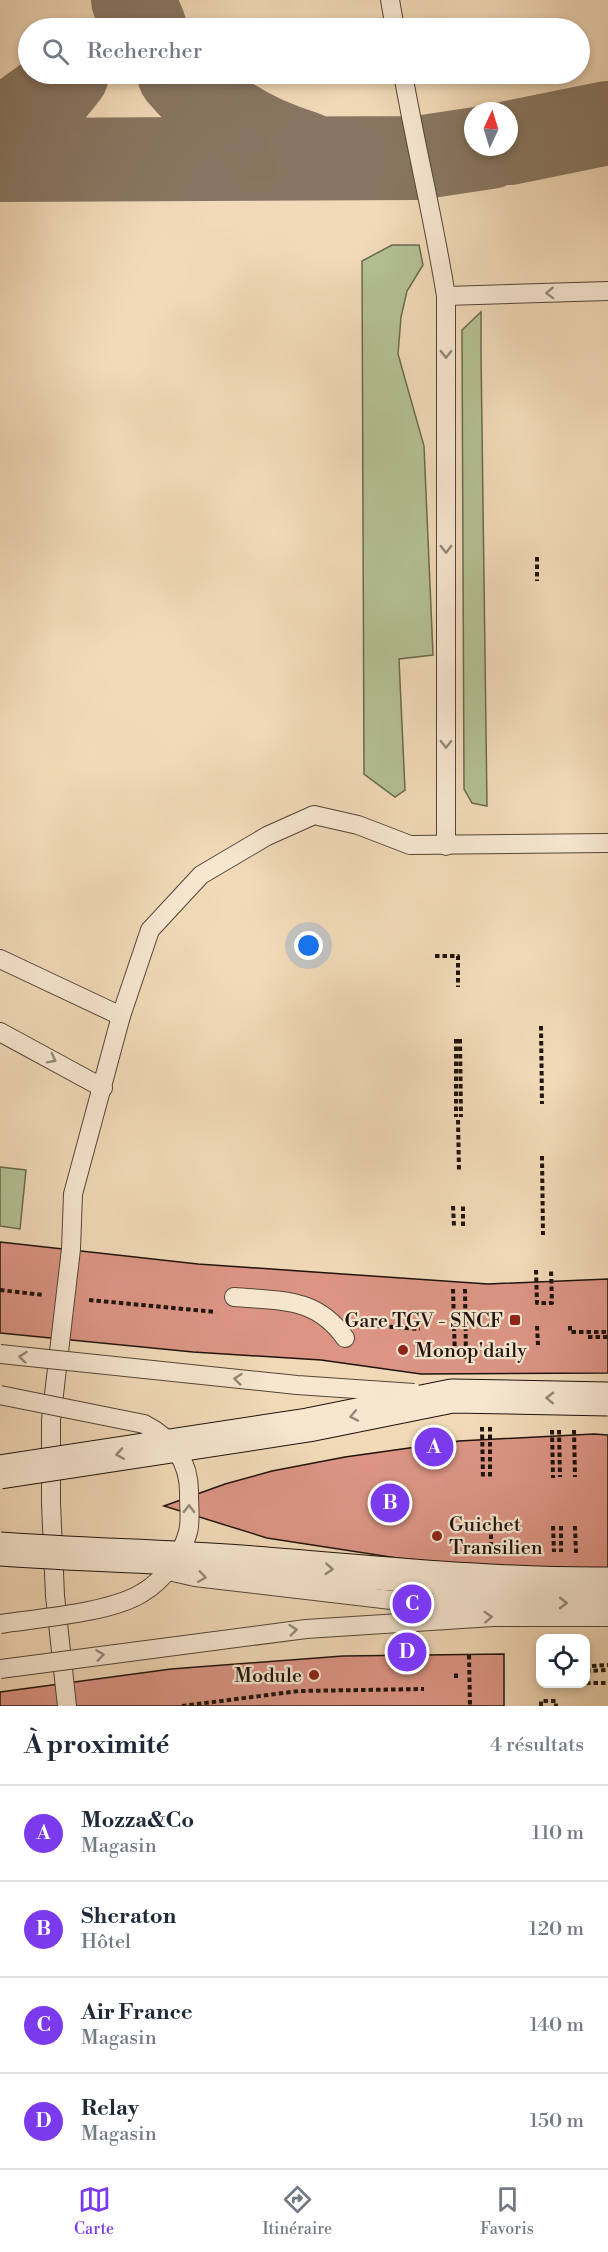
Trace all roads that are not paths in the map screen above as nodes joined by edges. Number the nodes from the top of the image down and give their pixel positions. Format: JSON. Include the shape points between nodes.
{"nodes":[{"id":1,"x":390,"y":0,"type":"edge"},
{"id":2,"x":393,"y":18,"type":"edge"},
{"id":3,"x":405,"y":84,"type":"edge"},
{"id":4,"x":608,"y":291,"type":"edge"},
{"id":5,"x":446,"y":296,"type":"junction"},
{"id":6,"x":608,"y":843,"type":"edge"},
{"id":7,"x":446,"y":846,"type":"junction"},
{"id":8,"x":0,"y":959,"type":"edge"},
{"id":9,"x":121,"y":1016,"type":"junction"},
{"id":10,"x":0,"y":1032,"type":"edge"},
{"id":11,"x":103,"y":1088,"type":"junction"},
{"id":12,"x":231,"y":1305,"type":"road end"},
{"id":13,"x":345,"y":1338,"type":"dead end"},
{"id":14,"x":0,"y":1354,"type":"edge"},
{"id":15,"x":0,"y":1395,"type":"edge"},
{"id":16,"x":452,"y":1396,"type":"junction"},
{"id":17,"x":608,"y":1399,"type":"edge"},
{"id":18,"x":0,"y":1472,"type":"edge"},
{"id":19,"x":0,"y":1549,"type":"edge"},
{"id":20,"x":103,"y":1557,"type":"junction"},
{"id":21,"x":608,"y":1584,"type":"edge"},
{"id":22,"x":608,"y":1603,"type":"edge"},
{"id":23,"x":608,"y":1617,"type":"edge"},
{"id":24,"x":0,"y":1624,"type":"edge"},
{"id":25,"x":0,"y":1669,"type":"edge"},
{"id":26,"x":67,"y":1706,"type":"edge"}],
"edges":[{"from":1,"to":2,"type":"lane"},
{"from":3,"to":5,"type":"lane"},
{"from":4,"to":5,"type":"lane","one_way":true},
{"from":5,"to":7,"type":"lane","one_way":true},
{"from":6,"to":7,"type":"lane"},
{"from":7,"to":9,"type":"lane","via":[[410,845],[358,825],[314,815],[267,836],[201,875],[150,930]]},
{"from":8,"to":9,"type":"lane"},
{"from":9,"to":11,"type":"lane"},
{"from":10,"to":11,"type":"lane","one_way":true},
{"from":11,"to":26,"type":"lane","via":[[73,1194],[71,1249],[51,1420],[55,1596]]},
{"from":12,"to":13,"type":"lane","via":[[284,1302],[311,1308],[332,1320]]},
{"from":16,"to":14,"type":"lane","one_way":true,"bridge":true,"via":[[297,1385]]},
{"from":24,"to":15,"type":"lane","one_way":true,"bridge":true,"via":[[114,1605],[143,1593],[176,1559],[188,1531],[189,1480],[185,1463],[163,1434],[144,1424]]},
{"from":17,"to":16,"type":"main road","one_way":true,"bridge":true},
{"from":16,"to":18,"type":"main road","one_way":true,"bridge":true,"via":[[308,1425]]},
{"from":19,"to":20,"type":"main road","bridge":true},
{"from":20,"to":21,"type":"main road","one_way":true,"bridge":true,"via":[[190,1558],[539,1585]]},
{"from":20,"to":22,"type":"lane","one_way":true,"bridge":true,"via":[[195,1577],[417,1603]]},
{"from":25,"to":23,"type":"lane","one_way":true,"bridge":true,"via":[[306,1629],[493,1617]]}]}
